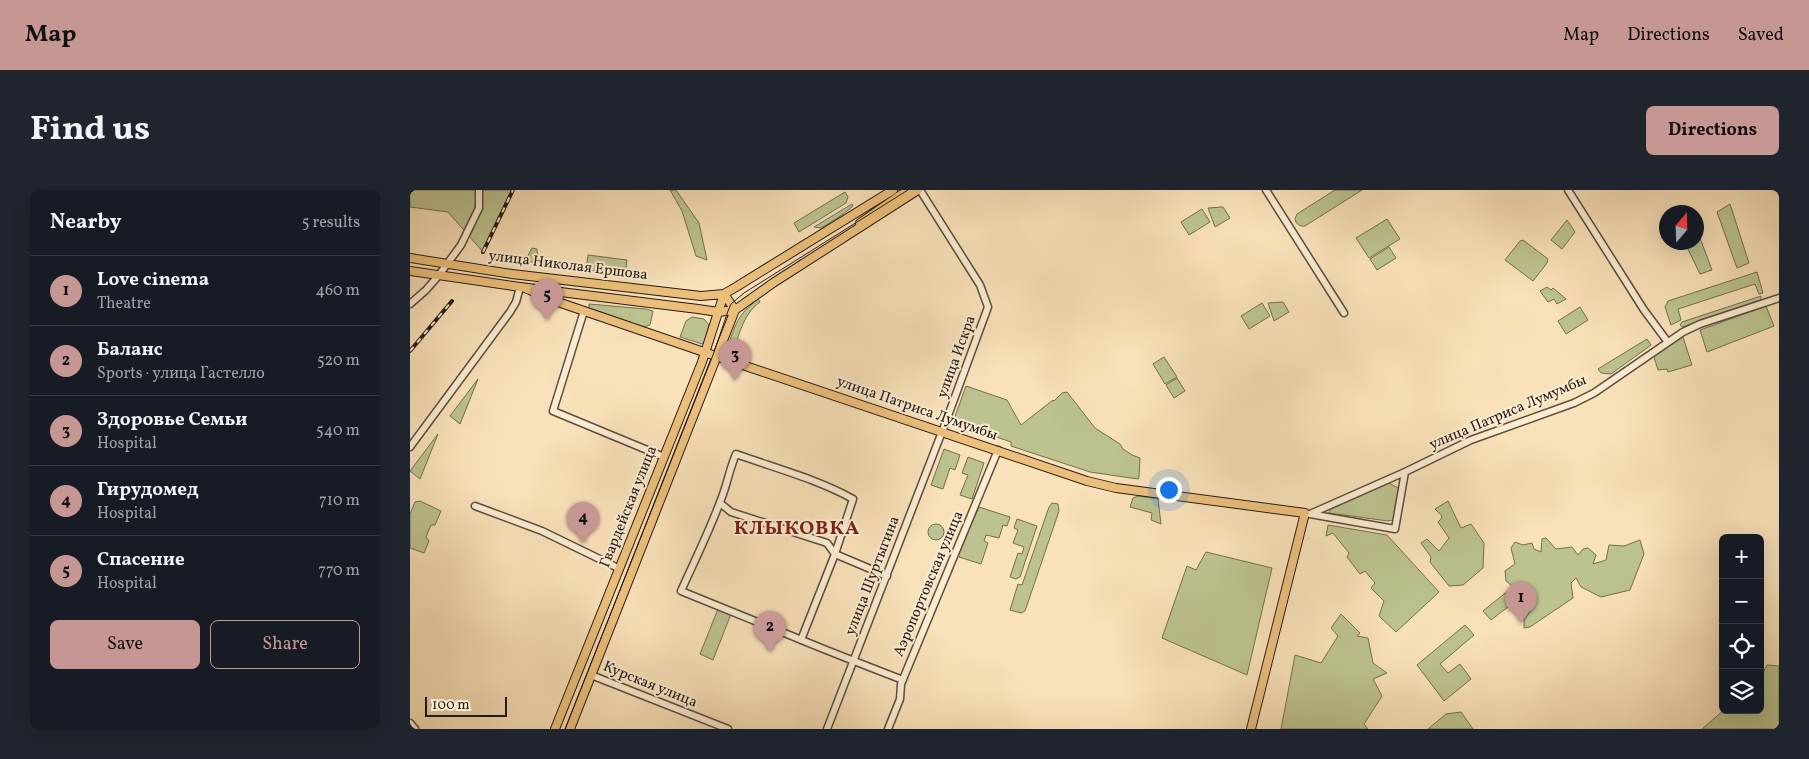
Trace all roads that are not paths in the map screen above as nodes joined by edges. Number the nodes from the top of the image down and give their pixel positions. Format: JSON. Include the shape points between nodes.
{"nodes":[{"id":1,"x":479,"y":190,"type":"edge"},
{"id":2,"x":893,"y":190,"type":"edge"},
{"id":3,"x":902,"y":190,"type":"edge"},
{"id":4,"x":908,"y":190,"type":"edge"},
{"id":5,"x":919,"y":190,"type":"edge"},
{"id":6,"x":1266,"y":190,"type":"edge"},
{"id":7,"x":1568,"y":190,"type":"edge"},
{"id":8,"x":872,"y":203,"type":"junction"},
{"id":9,"x":831,"y":246,"type":"junction"},
{"id":10,"x":410,"y":258,"type":"edge"},
{"id":11,"x":446,"y":265,"type":"junction"},
{"id":12,"x":410,"y":271,"type":"edge"},
{"id":13,"x":439,"y":275,"type":"junction"},
{"id":14,"x":522,"y":287,"type":"junction"},
{"id":15,"x":724,"y":294,"type":"junction"},
{"id":16,"x":1779,"y":298,"type":"edge"},
{"id":17,"x":410,"y":304,"type":"edge"},
{"id":18,"x":735,"y":310,"type":"junction"},
{"id":19,"x":584,"y":311,"type":"junction"},
{"id":20,"x":718,"y":312,"type":"junction"},
{"id":21,"x":1344,"y":313,"type":"dead end"},
{"id":22,"x":1667,"y":341,"type":"junction"},
{"id":23,"x":705,"y":353,"type":"junction"},
{"id":24,"x":717,"y":357,"type":"junction"},
{"id":25,"x":943,"y":431,"type":"junction"},
{"id":26,"x":410,"y":447,"type":"edge"},
{"id":27,"x":998,"y":450,"type":"junction"},
{"id":28,"x":664,"y":457,"type":"junction"},
{"id":29,"x":1405,"y":472,"type":"junction"},
{"id":30,"x":1389,"y":479,"type":"junction"},
{"id":31,"x":1402,"y":491,"type":"junction"},
{"id":32,"x":720,"y":503,"type":"junction"},
{"id":33,"x":475,"y":506,"type":"dead end"},
{"id":34,"x":1308,"y":513,"type":"junction"},
{"id":35,"x":835,"y":554,"type":"junction"},
{"id":36,"x":619,"y":569,"type":"junction"},
{"id":37,"x":886,"y":576,"type":"junction"},
{"id":38,"x":801,"y":640,"type":"junction"},
{"id":39,"x":854,"y":661,"type":"junction"},
{"id":40,"x":592,"y":675,"type":"junction"},
{"id":41,"x":903,"y":680,"type":"junction"},
{"id":42,"x":410,"y":723,"type":"edge"},
{"id":43,"x":415,"y":729,"type":"edge"},
{"id":44,"x":555,"y":729,"type":"edge"},
{"id":45,"x":570,"y":729,"type":"edge"},
{"id":46,"x":728,"y":729,"type":"edge"},
{"id":47,"x":827,"y":729,"type":"edge"},
{"id":48,"x":888,"y":729,"type":"edge"},
{"id":49,"x":1251,"y":729,"type":"edge"}],
"edges":[{"from":1,"to":11,"type":"street","via":[[479,208],[461,245]]},
{"from":2,"to":8,"type":"main road","name":"улица Николая Ершова"},
{"from":3,"to":8,"type":"main road"},
{"from":4,"to":9,"type":"main road"},
{"from":5,"to":9,"type":"main road","name":"улица Николая Ершова"},
{"from":5,"to":25,"type":"street","name":"улица Искра","via":[[980,285],[988,303]]},
{"from":6,"to":21,"type":"street"},
{"from":7,"to":22,"type":"street"},
{"from":8,"to":15,"type":"main road","name":"улица Николая Ершова"},
{"from":9,"to":18,"type":"main road","name":"улица Николая Ершова"},
{"from":10,"to":11,"type":"main road","name":"улица Николая Ершова"},
{"from":11,"to":13,"type":"street"},
{"from":11,"to":15,"type":"main road","name":"улица Николая Ершова","via":[[683,294]]},
{"from":12,"to":13,"type":"main road","name":"улица Николая Ершова"},
{"from":13,"to":14,"type":"main road","name":"улица Николая Ершова"},
{"from":13,"to":17,"type":"street"},
{"from":14,"to":19,"type":"main road","name":"улица Патриса Лумумбы"},
{"from":14,"to":20,"type":"main road","name":"улица Николая Ершова"},
{"from":14,"to":26,"type":"street","via":[[510,312]]},
{"from":15,"to":18,"type":"main road"},
{"from":15,"to":20,"type":"main road","name":"Гвардейская улица"},
{"from":16,"to":22,"type":"street","name":"улица Патриса Лумумбы","via":[[1700,324]]},
{"from":18,"to":20,"type":"main road","name":"улица Николая Ершова"},
{"from":18,"to":24,"type":"main road","name":"Гвардейская улица"},
{"from":19,"to":23,"type":"main road","name":"улица Патриса Лумумбы"},
{"from":19,"to":28,"type":"street","via":[[553,411]]},
{"from":20,"to":23,"type":"main road","name":"Гвардейская улица"},
{"from":22,"to":29,"type":"street","name":"улица Патриса Лумумбы","via":[[1574,403],[1471,440]]},
{"from":23,"to":24,"type":"main road","name":"улица Патриса Лумумбы"},
{"from":23,"to":28,"type":"main road","name":"Гвардейская улица"},
{"from":24,"to":25,"type":"main road","name":"улица Патриса Лумумбы"},
{"from":24,"to":40,"type":"main road","name":"Гвардейская улица"},
{"from":25,"to":27,"type":"main road","name":"улица Патриса Лумумбы"},
{"from":25,"to":37,"type":"street","name":"улица Шуртыгина"},
{"from":27,"to":34,"type":"main road","name":"улица Патриса Лумумбы","via":[[1116,488]]},
{"from":27,"to":41,"type":"street","name":"Аэропортовская улица"},
{"from":28,"to":36,"type":"main road","name":"Гвардейская улица"},
{"from":29,"to":30,"type":"street","name":"улица Патриса Лумумбы"},
{"from":29,"to":31,"type":"street","name":"улица Патриса Лумумбы"},
{"from":30,"to":31,"type":"street"},
{"from":30,"to":34,"type":"street","name":"улица Патриса Лумумбы"},
{"from":31,"to":34,"type":"street","name":"улица Патриса Лумумбы","via":[[1395,529]]},
{"from":32,"to":35,"type":"street","via":[[731,512],[827,544]]},
{"from":32,"to":35,"type":"street","via":[[736,454],[836,489],[853,499]]},
{"from":32,"to":38,"type":"street","via":[[681,591]]},
{"from":33,"to":36,"type":"street","via":[[542,531]]},
{"from":34,"to":49,"type":"main road"},
{"from":35,"to":37,"type":"street"},
{"from":35,"to":38,"type":"street"},
{"from":36,"to":44,"type":"main road","name":"Гвардейская улица"},
{"from":37,"to":39,"type":"street","name":"улица Шуртыгина"},
{"from":38,"to":39,"type":"street"},
{"from":39,"to":41,"type":"street"},
{"from":39,"to":47,"type":"street","name":"улица Шуртыгина"},
{"from":40,"to":45,"type":"main road","name":"Гвардейская улица"},
{"from":40,"to":46,"type":"street","name":"Курская улица"},
{"from":41,"to":48,"type":"street","name":"Аэропортовская улица","via":[[900,699]]},
{"from":42,"to":43,"type":"street"}]}
